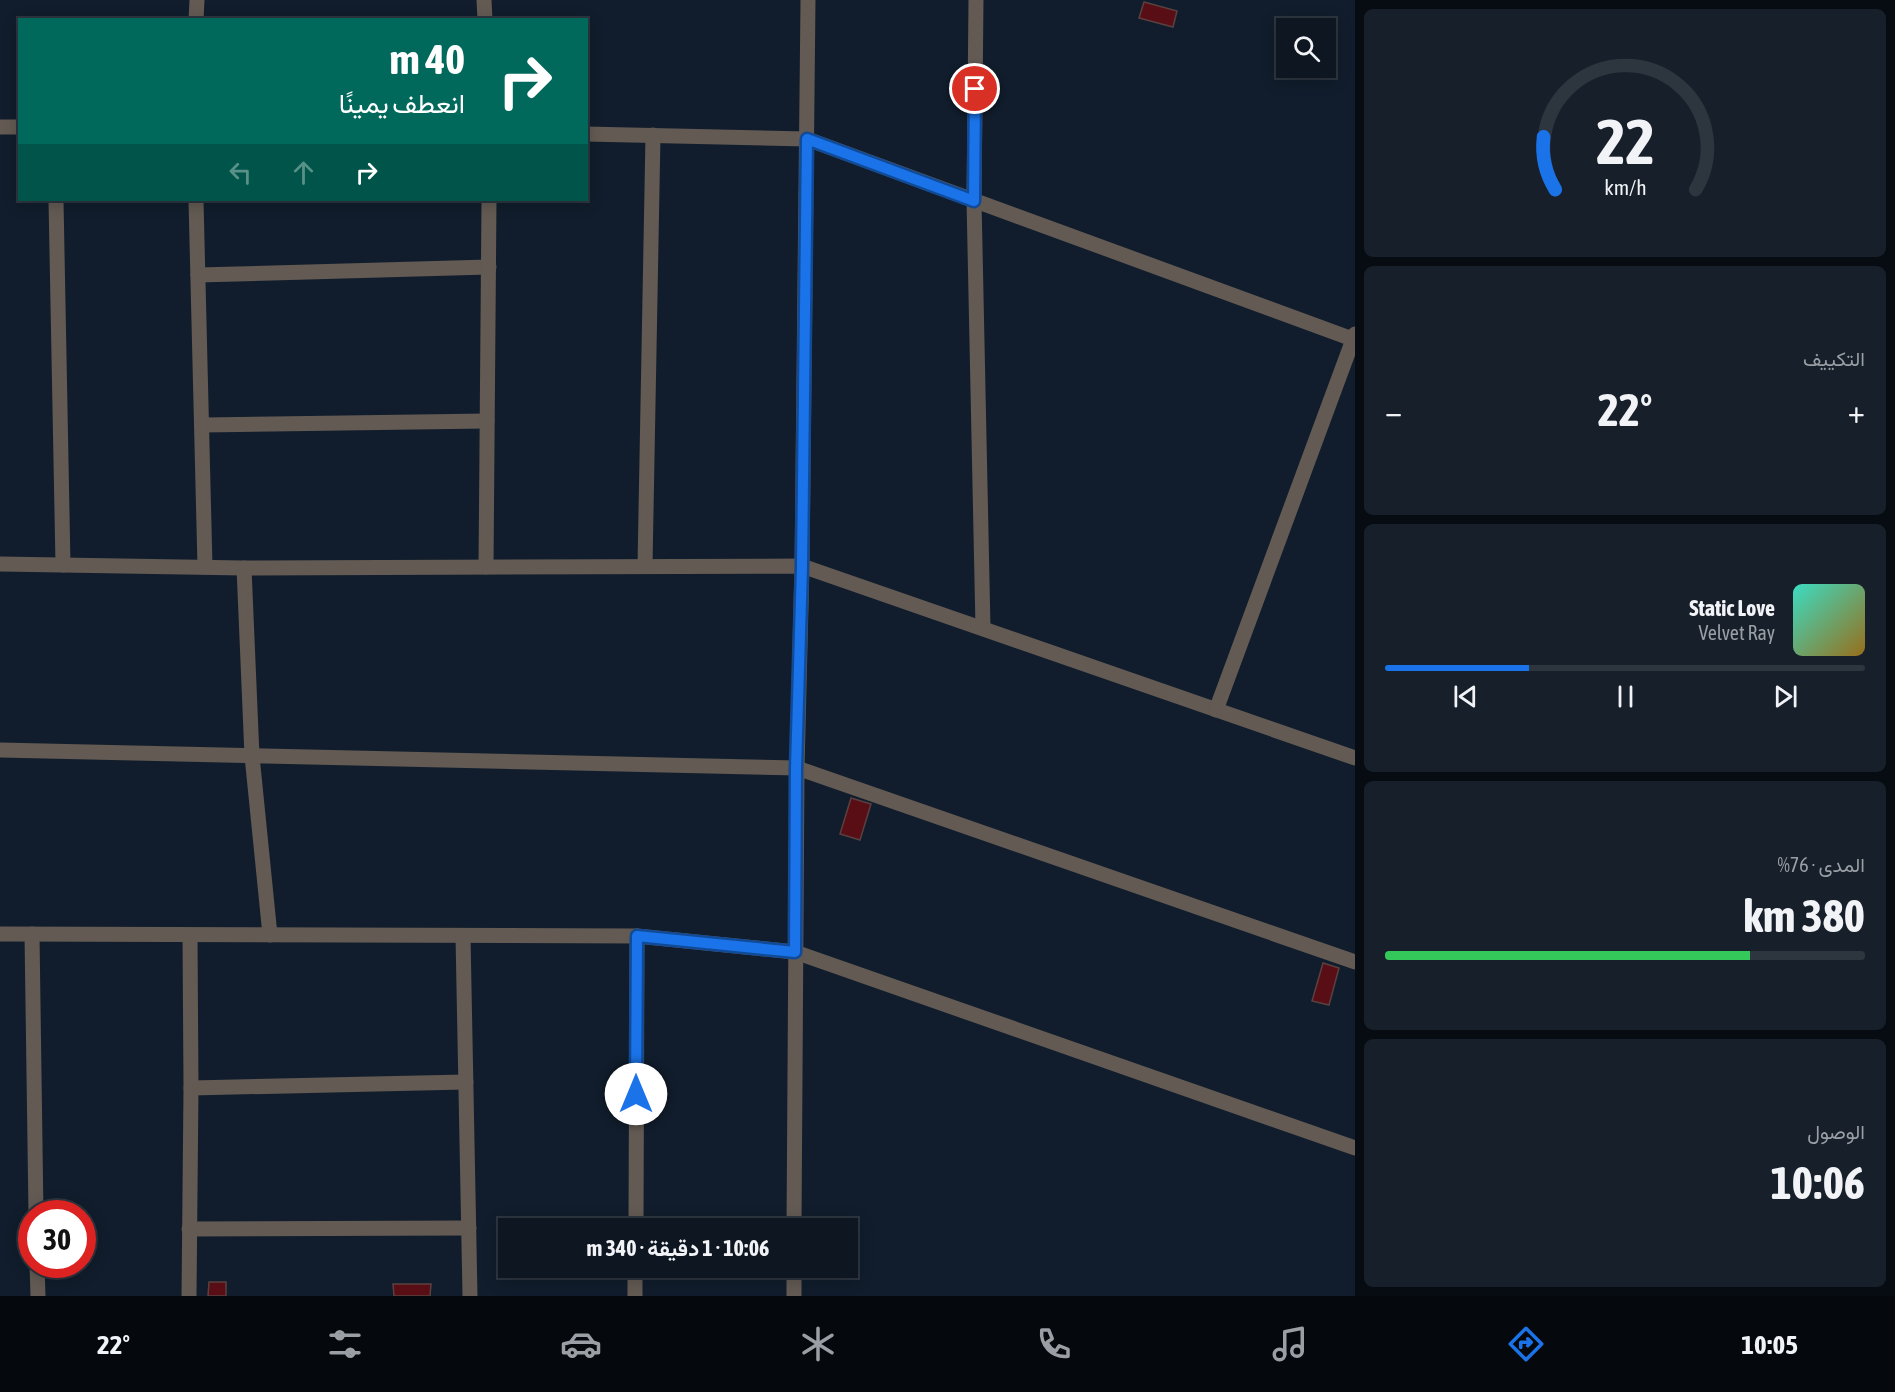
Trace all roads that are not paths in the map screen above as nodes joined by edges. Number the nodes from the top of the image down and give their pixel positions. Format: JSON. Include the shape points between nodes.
{"nodes":[{"id":1,"x":197,"y":0,"type":"edge"},
{"id":2,"x":484,"y":0,"type":"edge"},
{"id":3,"x":808,"y":0,"type":"edge"},
{"id":4,"x":976,"y":0,"type":"edge"},
{"id":5,"x":196,"y":18,"type":"edge"},
{"id":6,"x":485,"y":18,"type":"edge"},
{"id":7,"x":0,"y":127,"type":"edge"},
{"id":8,"x":18,"y":127,"type":"edge"},
{"id":9,"x":588,"y":134,"type":"edge"},
{"id":10,"x":653,"y":135,"type":"junction"},
{"id":11,"x":807,"y":139,"type":"junction"},
{"id":12,"x":56,"y":201,"type":"edge"},
{"id":13,"x":196,"y":201,"type":"edge"},
{"id":14,"x":489,"y":201,"type":"edge"},
{"id":15,"x":974,"y":201,"type":"junction"},
{"id":16,"x":489,"y":267,"type":"junction"},
{"id":17,"x":198,"y":275,"type":"junction"},
{"id":18,"x":1354,"y":338,"type":"edge"},
{"id":19,"x":488,"y":421,"type":"junction"},
{"id":20,"x":202,"y":425,"type":"junction"},
{"id":21,"x":0,"y":564,"type":"edge"},
{"id":22,"x":63,"y":565,"type":"junction"},
{"id":23,"x":645,"y":566,"type":"junction"},
{"id":24,"x":802,"y":566,"type":"junction"},
{"id":25,"x":205,"y":567,"type":"junction"},
{"id":26,"x":486,"y":567,"type":"junction"},
{"id":27,"x":244,"y":568,"type":"junction"},
{"id":28,"x":983,"y":628,"type":"junction"},
{"id":29,"x":1216,"y":710,"type":"junction"},
{"id":30,"x":0,"y":750,"type":"edge"},
{"id":31,"x":252,"y":756,"type":"junction"},
{"id":32,"x":1355,"y":758,"type":"edge"},
{"id":33,"x":796,"y":768,"type":"junction"},
{"id":34,"x":0,"y":934,"type":"edge"},
{"id":35,"x":32,"y":934,"type":"junction"},
{"id":36,"x":190,"y":935,"type":"junction"},
{"id":37,"x":270,"y":935,"type":"junction"},
{"id":38,"x":463,"y":936,"type":"junction"},
{"id":39,"x":637,"y":936,"type":"junction"},
{"id":40,"x":795,"y":952,"type":"junction"},
{"id":41,"x":1355,"y":962,"type":"edge"},
{"id":42,"x":466,"y":1082,"type":"junction"},
{"id":43,"x":191,"y":1088,"type":"junction"},
{"id":44,"x":1355,"y":1148,"type":"edge"},
{"id":45,"x":36,"y":1200,"type":"edge"},
{"id":46,"x":636,"y":1218,"type":"edge"},
{"id":47,"x":794,"y":1218,"type":"edge"},
{"id":48,"x":469,"y":1228,"type":"junction"},
{"id":49,"x":189,"y":1229,"type":"junction"},
{"id":50,"x":37,"y":1278,"type":"edge"},
{"id":51,"x":636,"y":1278,"type":"edge"},
{"id":52,"x":794,"y":1278,"type":"edge"},
{"id":53,"x":38,"y":1296,"type":"edge"},
{"id":54,"x":189,"y":1296,"type":"edge"},
{"id":55,"x":470,"y":1296,"type":"edge"},
{"id":56,"x":635,"y":1296,"type":"edge"},
{"id":57,"x":794,"y":1296,"type":"edge"}],
"edges":[{"from":1,"to":5,"type":"street"},
{"from":2,"to":6,"type":"street"},
{"from":3,"to":11,"type":"street"},
{"from":4,"to":15,"type":"street"},
{"from":7,"to":8,"type":"street"},
{"from":9,"to":10,"type":"street"},
{"from":10,"to":11,"type":"street"},
{"from":10,"to":23,"type":"street"},
{"from":11,"to":15,"type":"street"},
{"from":11,"to":24,"type":"street"},
{"from":12,"to":22,"type":"street"},
{"from":13,"to":17,"type":"street"},
{"from":14,"to":16,"type":"street"},
{"from":15,"to":18,"type":"street"},
{"from":15,"to":28,"type":"street"},
{"from":16,"to":17,"type":"street"},
{"from":16,"to":19,"type":"street"},
{"from":17,"to":20,"type":"street"},
{"from":18,"to":29,"type":"street"},
{"from":19,"to":20,"type":"street"},
{"from":19,"to":26,"type":"street"},
{"from":20,"to":25,"type":"street"},
{"from":21,"to":22,"type":"street"},
{"from":22,"to":25,"type":"street"},
{"from":23,"to":24,"type":"street"},
{"from":23,"to":26,"type":"street"},
{"from":24,"to":28,"type":"street"},
{"from":24,"to":33,"type":"street"},
{"from":25,"to":27,"type":"street"},
{"from":26,"to":27,"type":"street"},
{"from":27,"to":31,"type":"street"},
{"from":28,"to":29,"type":"street"},
{"from":29,"to":32,"type":"street"},
{"from":30,"to":31,"type":"street"},
{"from":31,"to":33,"type":"street"},
{"from":31,"to":37,"type":"street"},
{"from":33,"to":40,"type":"street"},
{"from":33,"to":41,"type":"street"},
{"from":34,"to":35,"type":"street"},
{"from":35,"to":36,"type":"street"},
{"from":35,"to":45,"type":"street"},
{"from":36,"to":37,"type":"street"},
{"from":36,"to":43,"type":"street"},
{"from":37,"to":38,"type":"street"},
{"from":38,"to":39,"type":"street"},
{"from":38,"to":42,"type":"street"},
{"from":39,"to":40,"type":"street"},
{"from":39,"to":46,"type":"street"},
{"from":40,"to":44,"type":"street"},
{"from":40,"to":47,"type":"street"},
{"from":42,"to":43,"type":"street"},
{"from":42,"to":48,"type":"street"},
{"from":43,"to":49,"type":"street"},
{"from":48,"to":49,"type":"street"},
{"from":48,"to":55,"type":"street"},
{"from":49,"to":54,"type":"street"},
{"from":50,"to":53,"type":"street"},
{"from":51,"to":56,"type":"street"},
{"from":52,"to":57,"type":"street"}]}
